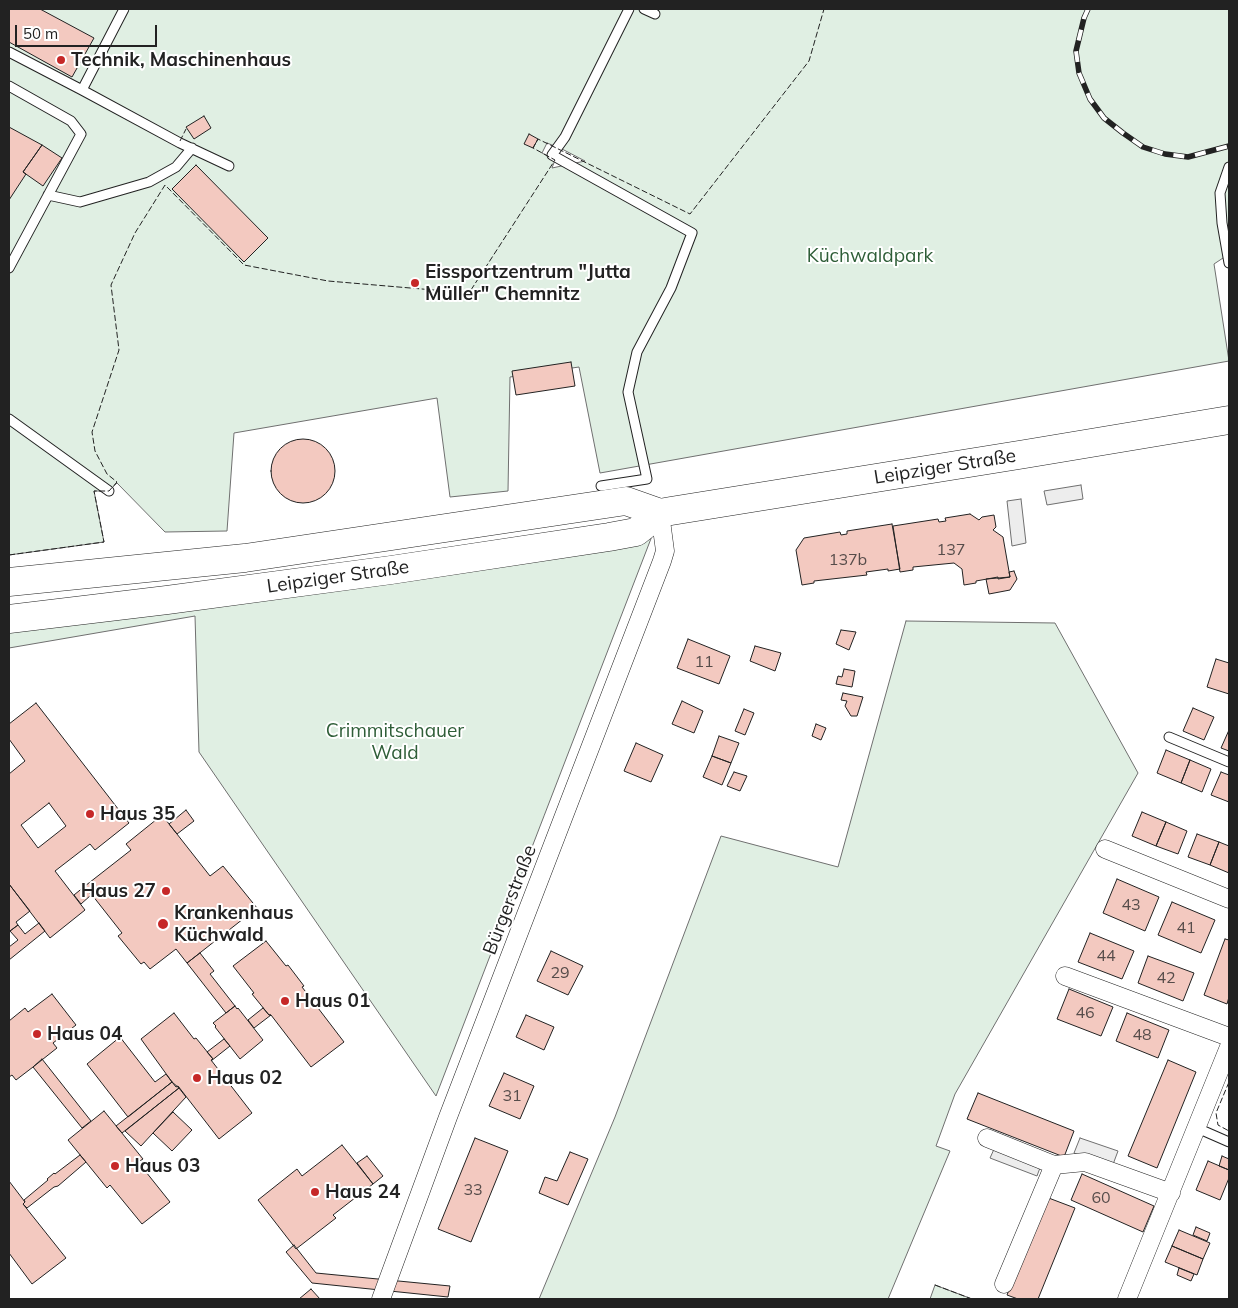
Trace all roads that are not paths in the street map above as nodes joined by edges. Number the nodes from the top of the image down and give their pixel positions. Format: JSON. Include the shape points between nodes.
{"nodes":[{"id":1,"x":124,"y":9,"type":"edge"},
{"id":2,"x":629,"y":9,"type":"edge"},
{"id":3,"x":644,"y":9,"type":"edge"},
{"id":4,"x":655,"y":14,"type":"dead end"},
{"id":5,"x":9,"y":52,"type":"edge"},
{"id":6,"x":9,"y":86,"type":"edge"},
{"id":7,"x":82,"y":90,"type":"junction"},
{"id":8,"x":192,"y":148,"type":"junction"},
{"id":9,"x":229,"y":166,"type":"dead end"},
{"id":10,"x":1229,"y":167,"type":"edge"},
{"id":11,"x":48,"y":195,"type":"junction"},
{"id":12,"x":1229,"y":263,"type":"edge"},
{"id":13,"x":9,"y":268,"type":"edge"},
{"id":14,"x":9,"y":419,"type":"edge"},
{"id":15,"x":1229,"y":420,"type":"edge"},
{"id":16,"x":602,"y":486,"type":"dead end"},
{"id":17,"x":109,"y":491,"type":"dead end"},
{"id":18,"x":660,"y":513,"type":"junction"},
{"id":19,"x":9,"y":582,"type":"edge"},
{"id":20,"x":9,"y":619,"type":"edge"},
{"id":21,"x":1169,"y":737,"type":"dead end"},
{"id":22,"x":1229,"y":762,"type":"edge"},
{"id":23,"x":1105,"y":849,"type":"dead end"},
{"id":24,"x":1229,"y":899,"type":"edge"},
{"id":25,"x":1065,"y":976,"type":"dead end"},
{"id":26,"x":1229,"y":1037,"type":"edge"},
{"id":27,"x":1229,"y":1047,"type":"edge"},
{"id":28,"x":1197,"y":1128,"type":"junction"},
{"id":29,"x":987,"y":1138,"type":"dead end"},
{"id":30,"x":1229,"y":1142,"type":"edge"},
{"id":31,"x":1054,"y":1165,"type":"junction"},
{"id":32,"x":1171,"y":1193,"type":"junction"},
{"id":33,"x":1004,"y":1284,"type":"dead end"},
{"id":34,"x":381,"y":1299,"type":"edge"},
{"id":35,"x":1127,"y":1299,"type":"edge"}],
"edges":[{"from":1,"to":7,"type":"lane"},
{"from":2,"to":16,"type":"lane","via":[[565,138],[552,155],[692,233],[672,288],[637,352],[628,392],[647,479]]},
{"from":3,"to":4,"type":"lane"},
{"from":5,"to":7,"type":"lane"},
{"from":6,"to":11,"type":"lane","via":[[71,121],[81,134]]},
{"from":7,"to":8,"type":"lane"},
{"from":8,"to":9,"type":"lane"},
{"from":8,"to":11,"type":"lane","via":[[176,167],[149,182],[80,202]]},
{"from":10,"to":12,"type":"lane","via":[[1220,193]]},
{"from":11,"to":13,"type":"lane"},
{"from":14,"to":17,"type":"lane"},
{"from":15,"to":18,"type":"main road","name":"Leipziger Straße"},
{"from":18,"to":19,"type":"main road","name":"Leipziger Straße","via":[[626,501],[245,558]]},
{"from":18,"to":20,"type":"main road","name":"Leipziger Straße","via":[[636,532],[618,535],[381,572]]},
{"from":18,"to":34,"type":"street","name":"Bürgerstraße","via":[[665,551],[662,562]]},
{"from":21,"to":22,"type":"lane"},
{"from":23,"to":24,"type":"street"},
{"from":25,"to":26,"type":"street"},
{"from":27,"to":28,"type":"street"},
{"from":28,"to":30,"type":"lane"},
{"from":28,"to":32,"type":"street"},
{"from":29,"to":31,"type":"street"},
{"from":31,"to":32,"type":"street","via":[[1085,1162]]},
{"from":31,"to":33,"type":"street"},
{"from":32,"to":35,"type":"street"}]}
